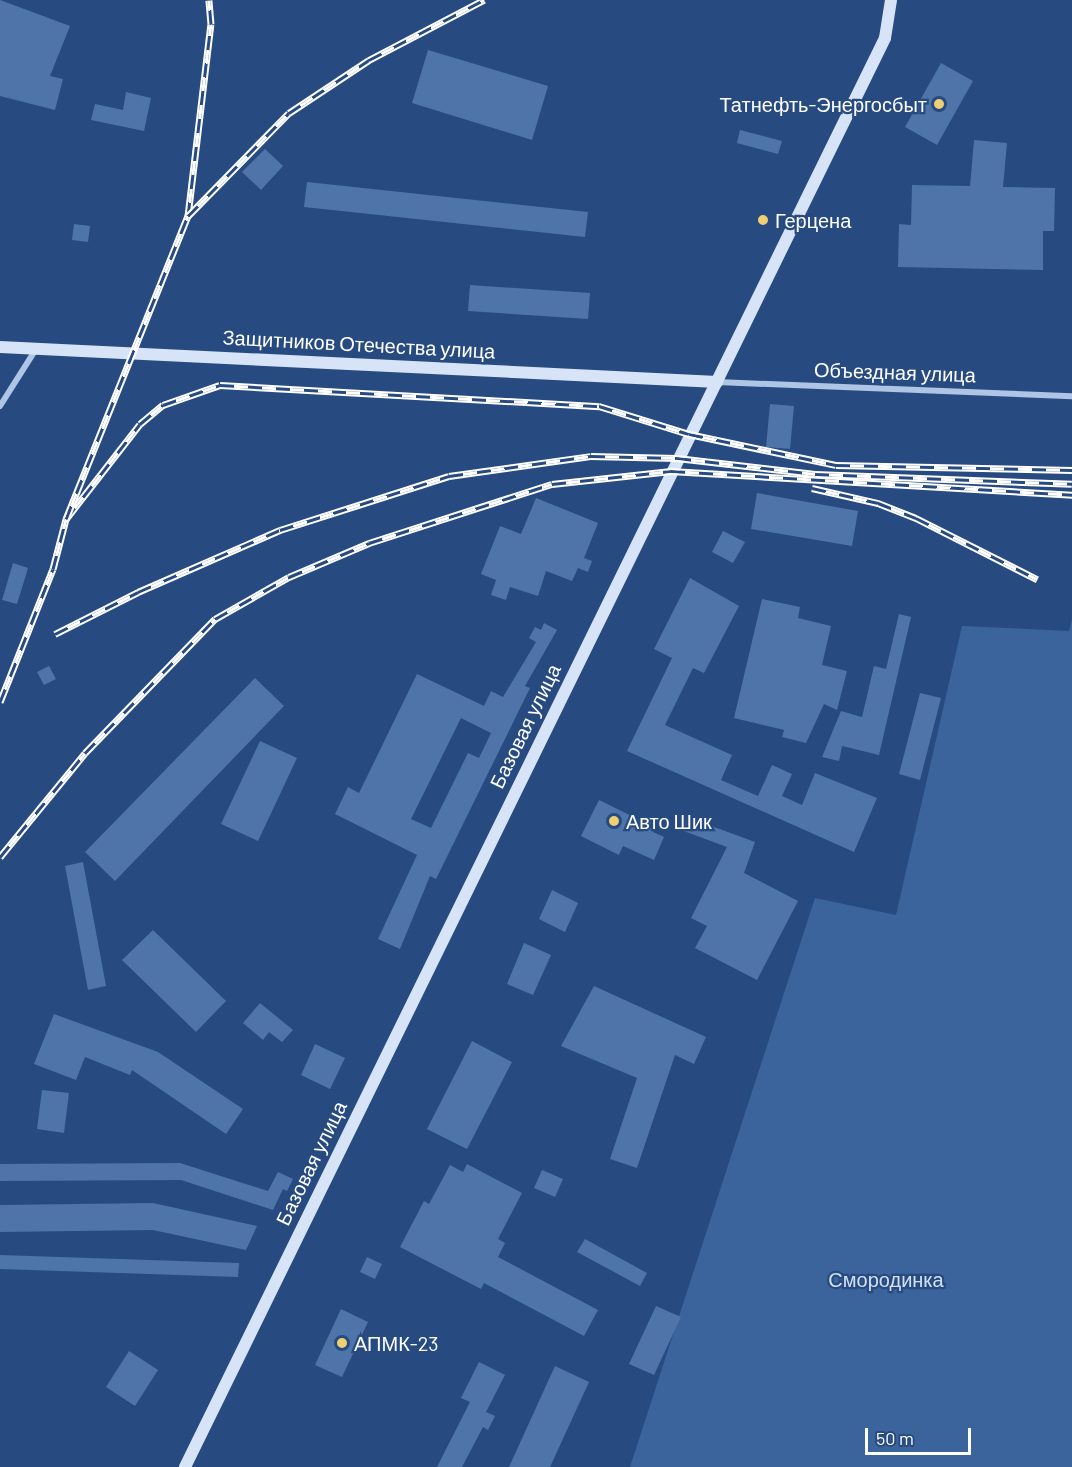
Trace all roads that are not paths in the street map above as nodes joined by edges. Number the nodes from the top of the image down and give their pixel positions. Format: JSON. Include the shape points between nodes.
{"nodes":[{"id":1,"x":891,"y":0,"type":"edge"},
{"id":2,"x":0,"y":347,"type":"edge"},
{"id":3,"x":36,"y":348,"type":"junction"},
{"id":4,"x":717,"y":382,"type":"junction"},
{"id":5,"x":1072,"y":396,"type":"edge"},
{"id":6,"x":0,"y":406,"type":"edge"},
{"id":7,"x":185,"y":1467,"type":"edge"}],
"edges":[{"from":1,"to":4,"type":"main road","name":"Базовая улица","via":[[885,38]]},
{"from":2,"to":3,"type":"main road","name":"Защитников Отечества улица"},
{"from":3,"to":4,"type":"main road","name":"Защитников Отечества улица"},
{"from":3,"to":6,"type":"street"},
{"from":4,"to":5,"type":"street","name":"Объездная улица"},
{"from":4,"to":7,"type":"main road","name":"Базовая улица"}]}
